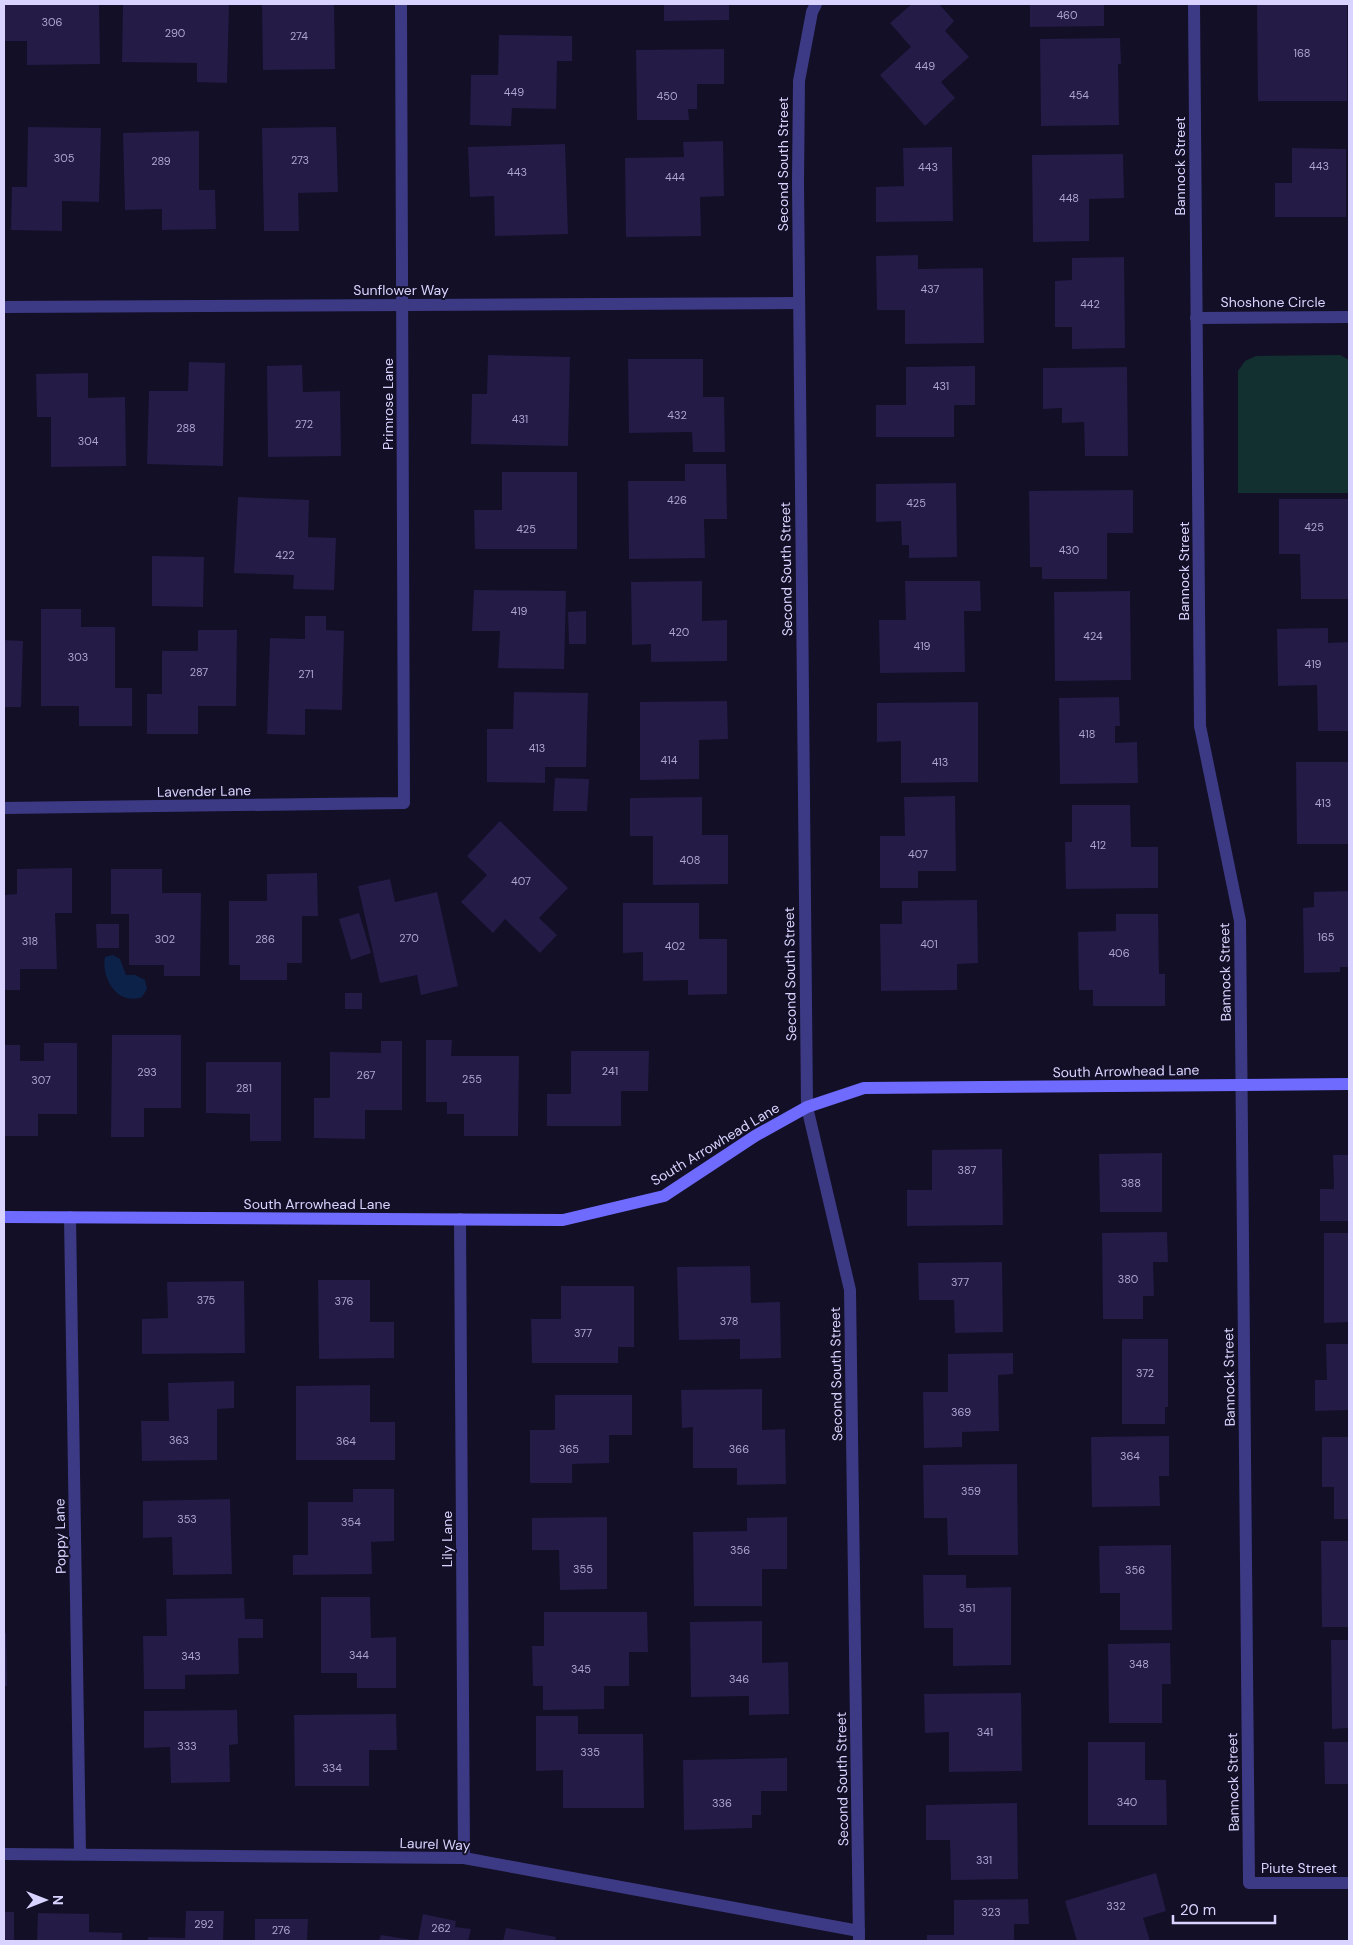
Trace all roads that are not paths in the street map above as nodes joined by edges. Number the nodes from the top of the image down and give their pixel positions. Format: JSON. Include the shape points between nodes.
{"nodes":[{"id":1,"x":401,"y":4,"type":"edge"},
{"id":2,"x":816,"y":4,"type":"edge"},
{"id":3,"x":1194,"y":4,"type":"edge"},
{"id":4,"x":799,"y":302,"type":"junction"},
{"id":5,"x":402,"y":305,"type":"junction"},
{"id":6,"x":4,"y":307,"type":"edge"},
{"id":7,"x":1349,"y":317,"type":"edge"},
{"id":8,"x":1196,"y":318,"type":"junction"},
{"id":9,"x":404,"y":803,"type":"joint"},
{"id":10,"x":4,"y":808,"type":"edge"},
{"id":11,"x":1349,"y":1084,"type":"edge"},
{"id":12,"x":1242,"y":1085,"type":"junction"},
{"id":13,"x":807,"y":1107,"type":"junction"},
{"id":14,"x":4,"y":1217,"type":"edge"},
{"id":15,"x":70,"y":1217,"type":"junction"},
{"id":16,"x":460,"y":1219,"type":"junction"},
{"id":17,"x":4,"y":1854,"type":"edge"},
{"id":18,"x":80,"y":1854,"type":"junction"},
{"id":19,"x":464,"y":1858,"type":"junction"},
{"id":20,"x":1349,"y":1883,"type":"edge"},
{"id":21,"x":1249,"y":1884,"type":"joint"},
{"id":22,"x":859,"y":1936,"type":"edge"}],
"edges":[{"from":1,"to":5,"type":"street","name":"Primrose Lane"},
{"from":2,"to":4,"type":"street","name":"Second South Street","via":[[799,81]]},
{"from":3,"to":8,"type":"street","name":"Bannock Street"},
{"from":4,"to":5,"type":"street","name":"Sunflower Way"},
{"from":4,"to":13,"type":"street","name":"Second South Street"},
{"from":5,"to":6,"type":"street","name":"Sunflower Way"},
{"from":5,"to":9,"type":"street","name":"Primrose Lane"},
{"from":7,"to":8,"type":"street","name":"Shoshone Circle"},
{"from":8,"to":12,"type":"street","name":"Bannock Street","via":[[1200,726],[1240,921]]},
{"from":9,"to":10,"type":"street","name":"Lavender Lane"},
{"from":11,"to":12,"type":"street","name":"South Arrowhead Lane"},
{"from":12,"to":13,"type":"street","name":"South Arrowhead Lane","via":[[864,1088]]},
{"from":12,"to":21,"type":"street","name":"Bannock Street"},
{"from":13,"to":16,"type":"street","name":"South Arrowhead Lane","via":[[755,1136],[664,1196],[563,1220]]},
{"from":13,"to":22,"type":"street","name":"Second South Street","via":[[850,1290]]},
{"from":14,"to":15,"type":"street","name":"South Arrowhead Lane"},
{"from":15,"to":16,"type":"street","name":"South Arrowhead Lane"},
{"from":15,"to":18,"type":"street","name":"Poppy Lane"},
{"from":16,"to":19,"type":"street","name":"Lily Lane"},
{"from":17,"to":18,"type":"street","name":"Laurel Way"},
{"from":18,"to":19,"type":"street","name":"Laurel Way"},
{"from":19,"to":22,"type":"street","name":"Laurel Way"},
{"from":20,"to":21,"type":"street","name":"Piute Street"}]}
